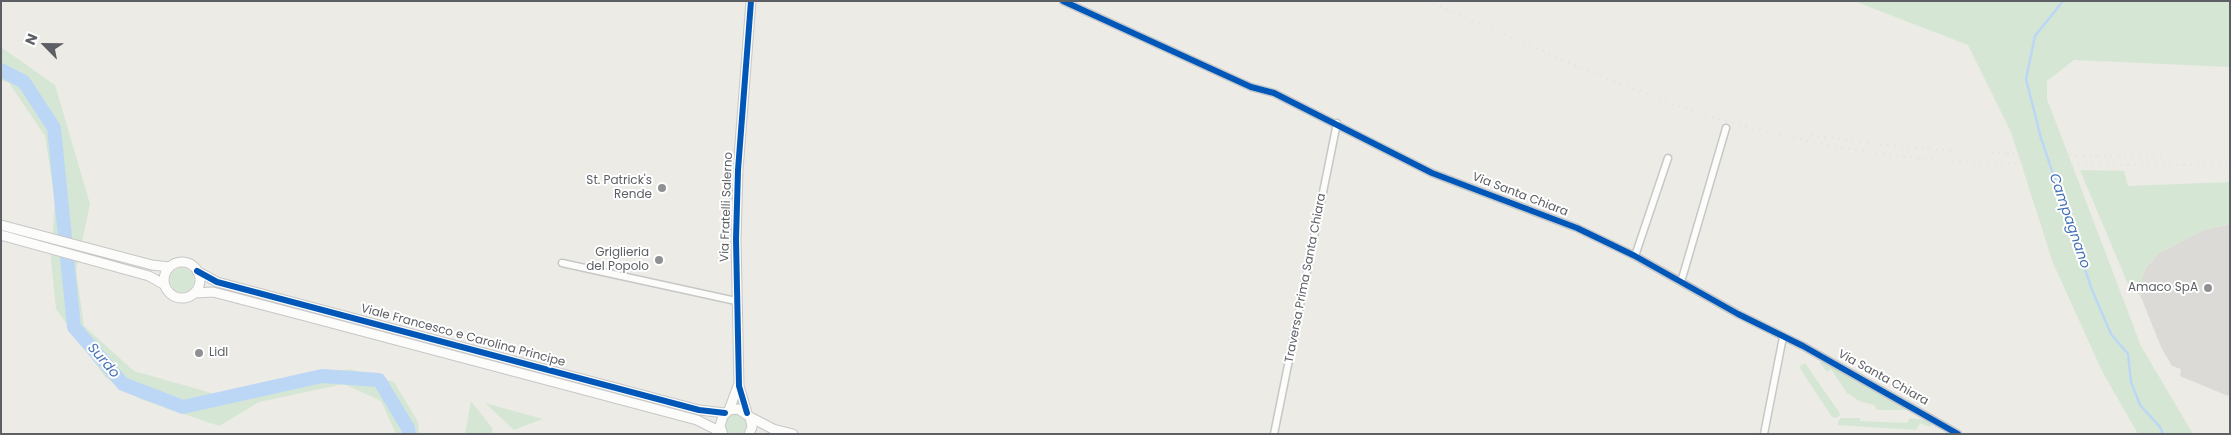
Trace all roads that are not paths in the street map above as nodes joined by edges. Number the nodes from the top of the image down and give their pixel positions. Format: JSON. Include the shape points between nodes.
{"nodes":[{"id":1,"x":751,"y":1,"type":"edge"},
{"id":2,"x":1063,"y":1,"type":"edge"},
{"id":3,"x":1337,"y":123,"type":"junction"},
{"id":4,"x":1726,"y":128,"type":"dead end"},
{"id":5,"x":1668,"y":158,"type":"dead end"},
{"id":6,"x":1,"y":225,"type":"edge"},
{"id":7,"x":1,"y":235,"type":"edge"},
{"id":8,"x":48,"y":243,"type":"junction"},
{"id":9,"x":83,"y":252,"type":"junction"},
{"id":10,"x":1634,"y":256,"type":"junction"},
{"id":11,"x":562,"y":263,"type":"dead end"},
{"id":12,"x":169,"y":267,"type":"junction"},
{"id":13,"x":197,"y":271,"type":"junction"},
{"id":14,"x":1680,"y":282,"type":"junction"},
{"id":15,"x":165,"y":285,"type":"junction"},
{"id":16,"x":195,"y":293,"type":"junction"},
{"id":17,"x":736,"y":301,"type":"junction"},
{"id":18,"x":1783,"y":337,"type":"junction"},
{"id":19,"x":738,"y":386,"type":"junction"},
{"id":20,"x":727,"y":412,"type":"junction"},
{"id":21,"x":748,"y":415,"type":"junction"},
{"id":22,"x":722,"y":433,"type":"edge"},
{"id":23,"x":749,"y":434,"type":"edge"},
{"id":24,"x":793,"y":434,"type":"edge"},
{"id":25,"x":1274,"y":434,"type":"edge"},
{"id":26,"x":1764,"y":434,"type":"edge"},
{"id":27,"x":1958,"y":434,"type":"edge"}],
"edges":[{"from":1,"to":17,"type":"street","name":"Via Fratelli Salerno","via":[[738,170]]},
{"from":2,"to":3,"type":"street","name":"Via Santa Chiara","via":[[1251,88],[1274,93]]},
{"from":3,"to":10,"type":"street","name":"Via Santa Chiara","via":[[1432,173],[1577,228]]},
{"from":3,"to":25,"type":"street","name":"Traversa Prima Santa Chiara"},
{"from":4,"to":14,"type":"street"},
{"from":5,"to":10,"type":"street"},
{"from":6,"to":8,"type":"street","name":"Viale Francesco e Carolina Principe"},
{"from":7,"to":8,"type":"street","name":"Viale Francesco e Carolina Principe"},
{"from":8,"to":9,"type":"street","name":"Viale Francesco e Carolina Principe"},
{"from":9,"to":12,"type":"street","name":"Viale Francesco e Carolina Principe"},
{"from":9,"to":15,"type":"street","name":"Viale Francesco e Carolina Principe"},
{"from":10,"to":14,"type":"street","name":"Via Santa Chiara"},
{"from":11,"to":17,"type":"street"},
{"from":12,"to":13,"type":"street","name":"Viale Francesco e Carolina Principe","via":[[186,262]]},
{"from":12,"to":15,"type":"street","via":[[164,275]]},
{"from":13,"to":16,"type":"street","via":[[200,280]]},
{"from":13,"to":20,"type":"street","name":"Viale Francesco e Carolina Principe","via":[[217,282],[699,410]]},
{"from":14,"to":18,"type":"street","name":"Via Santa Chiara"},
{"from":15,"to":16,"type":"street","name":"Viale Francesco e Carolina Principe","via":[[169,293],[177,297]]},
{"from":16,"to":22,"type":"street","name":"Viale Francesco e Carolina Principe","via":[[213,292],[333,323],[697,420]]},
{"from":17,"to":19,"type":"street","name":"Via Fratelli Salerno"},
{"from":18,"to":26,"type":"street"},
{"from":18,"to":27,"type":"street","name":"Via Santa Chiara"},
{"from":19,"to":20,"type":"street","name":"Via Fratelli Salerno"},
{"from":19,"to":21,"type":"street","name":"Via Fratelli Salerno"},
{"from":20,"to":21,"type":"street","name":"Viale Francesco e Carolina Principe","via":[[738,409]]},
{"from":20,"to":22,"type":"street","name":"Viale Francesco e Carolina Principe","via":[[720,421]]},
{"from":21,"to":23,"type":"street","via":[[752,427]]},
{"from":21,"to":24,"type":"street","name":"Viale Francesco e Carolina Principe","via":[[773,429]]}]}
